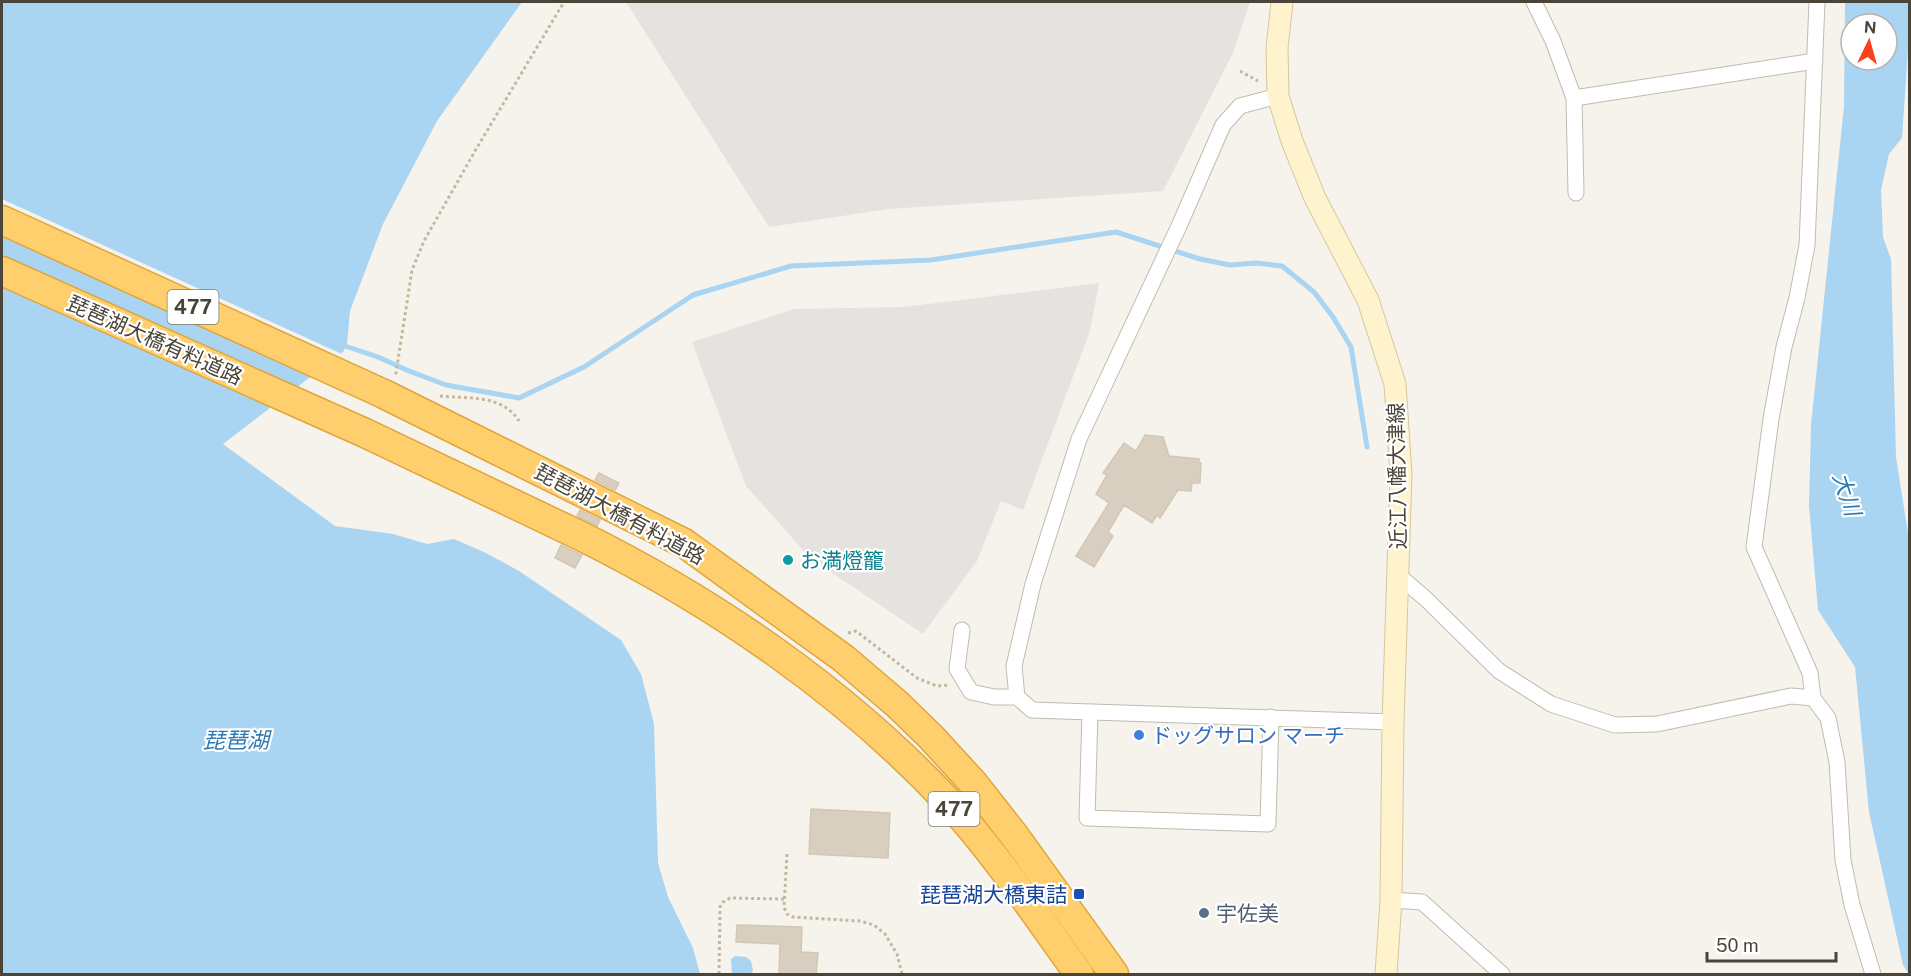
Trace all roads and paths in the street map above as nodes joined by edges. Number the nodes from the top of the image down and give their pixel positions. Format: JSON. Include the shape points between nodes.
{"nodes":[{"id":1,"x":564,"y":2,"type":"edge"},
{"id":2,"x":1282,"y":2,"type":"edge"},
{"id":3,"x":1534,"y":2,"type":"edge"},
{"id":4,"x":1817,"y":2,"type":"edge"},
{"id":5,"x":1815,"y":61,"type":"junction"},
{"id":6,"x":1240,"y":70,"type":"dead end"},
{"id":7,"x":1258,"y":81,"type":"dead end"},
{"id":8,"x":1278,"y":96,"type":"junction"},
{"id":9,"x":1574,"y":98,"type":"junction"},
{"id":10,"x":1576,"y":193,"type":"dead end"},
{"id":11,"x":2,"y":220,"type":"edge"},
{"id":12,"x":2,"y":271,"type":"edge"},
{"id":13,"x":395,"y":382,"type":"junction"},
{"id":14,"x":437,"y":396,"type":"dead end"},
{"id":15,"x":519,"y":421,"type":"dead end"},
{"id":16,"x":1398,"y":575,"type":"junction"},
{"id":17,"x":962,"y":630,"type":"dead end"},
{"id":18,"x":844,"y":634,"type":"dead end"},
{"id":19,"x":955,"y":685,"type":"dead end"},
{"id":20,"x":1017,"y":697,"type":"junction"},
{"id":21,"x":1813,"y":698,"type":"junction"},
{"id":22,"x":1090,"y":712,"type":"junction"},
{"id":23,"x":1271,"y":717,"type":"junction"},
{"id":24,"x":1393,"y":722,"type":"junction"},
{"id":25,"x":787,"y":854,"type":"dead end"},
{"id":26,"x":784,"y":899,"type":"junction"},
{"id":27,"x":1391,"y":900,"type":"junction"},
{"id":28,"x":1868,"y":973,"type":"edge"},
{"id":29,"x":719,"y":975,"type":"edge"},
{"id":30,"x":902,"y":975,"type":"edge"},
{"id":31,"x":1079,"y":975,"type":"edge"},
{"id":32,"x":1114,"y":975,"type":"edge"},
{"id":33,"x":1386,"y":975,"type":"edge"},
{"id":34,"x":1502,"y":975,"type":"edge"}],
"edges":[{"from":1,"to":13,"type":"path","via":[[424,241],[412,270]]},
{"from":2,"to":8,"type":"main road","name":"近江八幡大津線","via":[[1277,48]]},
{"from":3,"to":9,"type":"street"},
{"from":4,"to":5,"type":"street"},
{"from":5,"to":9,"type":"street"},
{"from":5,"to":21,"type":"street","via":[[1807,245],[1776,388],[1754,547],[1810,673]]},
{"from":6,"to":7,"type":"path"},
{"from":8,"to":16,"type":"main road","name":"近江八幡大津線","via":[[1316,198],[1368,300],[1395,384],[1401,474]]},
{"from":8,"to":20,"type":"street","via":[[1240,106],[1223,125],[1079,439],[1032,584],[1014,666]]},
{"from":9,"to":10,"type":"street"},
{"from":11,"to":13,"type":"highway","name":"琵琶湖大橋有料道路","number":"477"},
{"from":12,"to":31,"type":"highway","name":"琵琶湖大橋有料道路","number":"477","via":[[365,433],[614,553],[734,625],[836,699],[950,805]]},
{"from":13,"to":32,"type":"highway","name":"琵琶湖大橋有料道路","number":"477","via":[[684,543],[843,658],[897,704],[974,784]]},
{"from":14,"to":15,"type":"path","via":[[495,401],[513,411]]},
{"from":16,"to":21,"type":"street","via":[[1499,671],[1551,704],[1616,725],[1657,724],[1791,696]]},
{"from":16,"to":24,"type":"main road","name":"近江八幡大津線"},
{"from":17,"to":20,"type":"street","via":[[957,669],[971,692]]},
{"from":18,"to":19,"type":"path","via":[[856,631],[917,678],[937,686]]},
{"from":20,"to":22,"type":"street","via":[[1032,710]]},
{"from":21,"to":28,"type":"street","via":[[1828,718],[1837,762],[1844,860]]},
{"from":22,"to":23,"type":"street"},
{"from":22,"to":23,"type":"street","via":[[1087,818],[1268,824]]},
{"from":23,"to":24,"type":"street"},
{"from":24,"to":27,"type":"main road","name":"近江八幡大津線"},
{"from":25,"to":26,"type":"path"},
{"from":26,"to":29,"type":"path","via":[[729,898],[723,902]]},
{"from":26,"to":30,"type":"path","via":[[787,914],[793,917],[874,925],[885,934],[897,954]]},
{"from":27,"to":33,"type":"main road","name":"近江八幡大津線"},
{"from":27,"to":34,"type":"street","via":[[1422,902]]}]}
